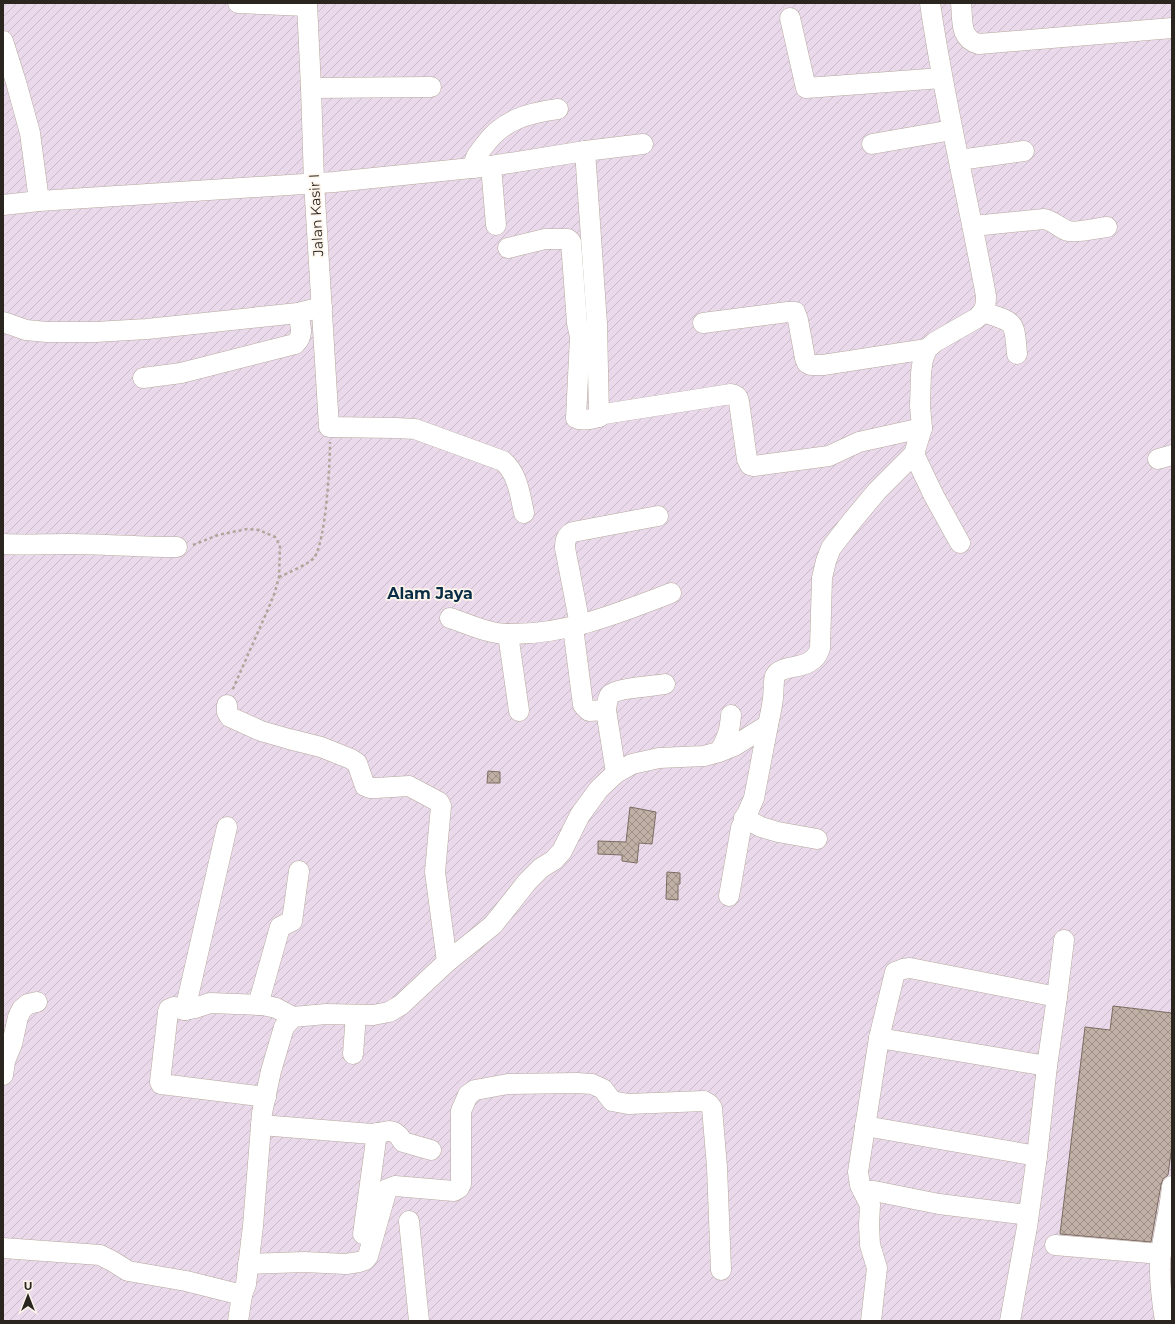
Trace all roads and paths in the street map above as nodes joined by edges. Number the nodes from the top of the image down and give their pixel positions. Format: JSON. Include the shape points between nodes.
{"nodes":[{"id":1,"x":238,"y":3,"type":"edge"},
{"id":2,"x":930,"y":3,"type":"edge"},
{"id":3,"x":961,"y":3,"type":"edge"},
{"id":4,"x":307,"y":5,"type":"edge"},
{"id":5,"x":790,"y":18,"type":"dead end"},
{"id":6,"x":1172,"y":28,"type":"edge"},
{"id":7,"x":3,"y":41,"type":"edge"},
{"id":8,"x":942,"y":78,"type":"junction"},
{"id":9,"x":431,"y":87,"type":"dead end"},
{"id":10,"x":312,"y":88,"type":"junction"},
{"id":11,"x":558,"y":109,"type":"dead end"},
{"id":12,"x":952,"y":130,"type":"junction"},
{"id":13,"x":643,"y":144,"type":"dead end"},
{"id":14,"x":872,"y":144,"type":"dead end"},
{"id":15,"x":585,"y":151,"type":"junction"},
{"id":16,"x":1024,"y":151,"type":"dead end"},
{"id":17,"x":959,"y":160,"type":"junction"},
{"id":18,"x":483,"y":167,"type":"junction"},
{"id":19,"x":314,"y":182,"type":"junction"},
{"id":20,"x":39,"y":201,"type":"junction"},
{"id":21,"x":3,"y":206,"type":"edge"},
{"id":22,"x":496,"y":225,"type":"dead end"},
{"id":23,"x":973,"y":226,"type":"junction"},
{"id":24,"x":1107,"y":227,"type":"dead end"},
{"id":25,"x":508,"y":248,"type":"dead end"},
{"id":26,"x":322,"y":307,"type":"junction"},
{"id":27,"x":983,"y":312,"type":"junction"},
{"id":28,"x":298,"y":313,"type":"junction"},
{"id":29,"x":3,"y":322,"type":"edge"},
{"id":30,"x":703,"y":323,"type":"dead end"},
{"id":31,"x":927,"y":349,"type":"junction"},
{"id":32,"x":1017,"y":354,"type":"dead end"},
{"id":33,"x":143,"y":378,"type":"dead end"},
{"id":34,"x":598,"y":417,"type":"junction"},
{"id":35,"x":329,"y":427,"type":"junction"},
{"id":36,"x":922,"y":428,"type":"junction"},
{"id":37,"x":914,"y":454,"type":"junction"},
{"id":38,"x":524,"y":513,"type":"dead end"},
{"id":39,"x":658,"y":516,"type":"dead end"},
{"id":40,"x":960,"y":543,"type":"dead end"},
{"id":41,"x":3,"y":544,"type":"edge"},
{"id":42,"x":176,"y":547,"type":"joint"},
{"id":43,"x":279,"y":577,"type":"junction"},
{"id":44,"x":671,"y":593,"type":"dead end"},
{"id":45,"x":450,"y":618,"type":"dead end"},
{"id":46,"x":576,"y":626,"type":"junction"},
{"id":47,"x":508,"y":634,"type":"junction"},
{"id":48,"x":802,"y":665,"type":"junction"},
{"id":49,"x":830,"y":666,"type":"dead end"},
{"id":50,"x":665,"y":684,"type":"dead end"},
{"id":51,"x":227,"y":705,"type":"joint"},
{"id":52,"x":606,"y":710,"type":"junction"},
{"id":53,"x":519,"y":711,"type":"dead end"},
{"id":54,"x":731,"y":715,"type":"dead end"},
{"id":55,"x":768,"y":725,"type":"junction"},
{"id":56,"x":720,"y":752,"type":"junction"},
{"id":57,"x":616,"y":773,"type":"junction"},
{"id":58,"x":744,"y":818,"type":"junction"},
{"id":59,"x":227,"y":827,"type":"dead end"},
{"id":60,"x":817,"y":839,"type":"dead end"},
{"id":61,"x":299,"y":871,"type":"dead end"},
{"id":62,"x":729,"y":896,"type":"dead end"},
{"id":63,"x":1064,"y":940,"type":"dead end"},
{"id":64,"x":447,"y":962,"type":"junction"},
{"id":65,"x":1058,"y":997,"type":"junction"},
{"id":66,"x":37,"y":1002,"type":"dead end"},
{"id":67,"x":258,"y":1005,"type":"junction"},
{"id":68,"x":185,"y":1010,"type":"junction"},
{"id":69,"x":356,"y":1015,"type":"junction"},
{"id":70,"x":293,"y":1017,"type":"junction"},
{"id":71,"x":879,"y":1038,"type":"junction"},
{"id":72,"x":353,"y":1054,"type":"dead end"},
{"id":73,"x":1046,"y":1066,"type":"junction"},
{"id":74,"x":3,"y":1075,"type":"edge"},
{"id":75,"x":266,"y":1097,"type":"junction"},
{"id":76,"x":261,"y":1125,"type":"junction"},
{"id":77,"x":864,"y":1126,"type":"junction"},
{"id":78,"x":377,"y":1133,"type":"junction"},
{"id":79,"x":430,"y":1150,"type":"dead end"},
{"id":80,"x":1037,"y":1156,"type":"junction"},
{"id":81,"x":1172,"y":1186,"type":"edge"},
{"id":82,"x":863,"y":1190,"type":"junction"},
{"id":83,"x":1028,"y":1215,"type":"junction"},
{"id":84,"x":410,"y":1221,"type":"dead end"},
{"id":85,"x":1055,"y":1245,"type":"dead end"},
{"id":86,"x":3,"y":1248,"type":"edge"},
{"id":87,"x":1161,"y":1254,"type":"junction"},
{"id":88,"x":359,"y":1262,"type":"junction"},
{"id":89,"x":248,"y":1264,"type":"junction"},
{"id":90,"x":721,"y":1270,"type":"dead end"},
{"id":91,"x":242,"y":1295,"type":"junction"},
{"id":92,"x":238,"y":1321,"type":"edge"},
{"id":93,"x":419,"y":1321,"type":"edge"},
{"id":94,"x":871,"y":1321,"type":"edge"},
{"id":95,"x":1010,"y":1321,"type":"edge"},
{"id":96,"x":1165,"y":1321,"type":"edge"}],
"edges":[{"from":1,"to":4,"type":"street"},
{"from":2,"to":8,"type":"street"},
{"from":3,"to":6,"type":"street","via":[[965,35],[973,43],[979,44]]},
{"from":4,"to":10,"type":"street","name":"Jalan Kasir I"},
{"from":5,"to":8,"type":"street","via":[[806,88]]},
{"from":7,"to":20,"type":"street","via":[[30,133]]},
{"from":8,"to":12,"type":"street"},
{"from":9,"to":10,"type":"street"},
{"from":10,"to":19,"type":"street","name":"Jalan Kasir I"},
{"from":11,"to":18,"type":"street","via":[[533,113],[507,124],[490,137],[474,159]]},
{"from":12,"to":14,"type":"street"},
{"from":12,"to":17,"type":"street"},
{"from":13,"to":15,"type":"street"},
{"from":15,"to":18,"type":"street"},
{"from":15,"to":34,"type":"street","via":[[598,324]]},
{"from":16,"to":17,"type":"street"},
{"from":17,"to":23,"type":"street"},
{"from":18,"to":19,"type":"street"},
{"from":18,"to":22,"type":"street"},
{"from":19,"to":20,"type":"street"},
{"from":19,"to":26,"type":"street","name":"Jalan Kasir I"},
{"from":20,"to":21,"type":"street"},
{"from":23,"to":24,"type":"street","via":[[1044,219],[1069,231]]},
{"from":23,"to":27,"type":"street","via":[[986,296]]},
{"from":25,"to":34,"type":"street","via":[[546,239],[568,239],[571,242],[580,337],[576,418]]},
{"from":26,"to":28,"type":"street"},
{"from":26,"to":35,"type":"street","name":"Jalan Kasir I"},
{"from":27,"to":31,"type":"street"},
{"from":27,"to":32,"type":"street","via":[[1006,320],[1013,326]]},
{"from":28,"to":29,"type":"street","via":[[95,332],[26,330]]},
{"from":28,"to":33,"type":"street","via":[[302,334],[295,344],[181,373]]},
{"from":30,"to":31,"type":"street","via":[[795,312],[805,358],[811,366]]},
{"from":31,"to":36,"type":"street","via":[[922,359],[921,373]]},
{"from":34,"to":36,"type":"street","via":[[604,414],[735,395],[739,402],[747,459],[750,465],[754,466],[829,456],[859,442]]},
{"from":35,"to":38,"type":"street","via":[[415,429],[503,461],[514,476]]},
{"from":35,"to":43,"type":"path","via":[[330,456],[320,545],[314,559]]},
{"from":36,"to":37,"type":"street"},
{"from":37,"to":40,"type":"street"},
{"from":37,"to":48,"type":"street","via":[[877,491],[831,548],[822,578],[820,648],[816,658]]},
{"from":39,"to":46,"type":"street","via":[[568,535],[565,548]]},
{"from":41,"to":42,"type":"street"},
{"from":42,"to":43,"type":"path","via":[[188,546],[234,531],[259,530],[275,537],[280,544]]},
{"from":43,"to":51,"type":"path","via":[[269,607]]},
{"from":44,"to":46,"type":"street"},
{"from":45,"to":47,"type":"street"},
{"from":46,"to":47,"type":"street","via":[[544,632]]},
{"from":46,"to":52,"type":"street","via":[[584,705],[589,711]]},
{"from":47,"to":53,"type":"street"},
{"from":48,"to":49,"type":"street"},
{"from":48,"to":55,"type":"street","via":[[775,676]]},
{"from":50,"to":52,"type":"street","via":[[611,693],[607,699]]},
{"from":51,"to":64,"type":"street","via":[[230,717],[261,731],[320,746],[351,759],[357,763],[365,786],[409,786],[439,802],[442,806],[436,881]]},
{"from":52,"to":57,"type":"street"},
{"from":54,"to":56,"type":"street","via":[[730,730]]},
{"from":55,"to":56,"type":"street"},
{"from":55,"to":58,"type":"street","via":[[754,798]]},
{"from":56,"to":57,"type":"street","via":[[704,756],[659,758],[632,764]]},
{"from":57,"to":64,"type":"street","via":[[599,789],[580,815],[562,851],[554,860],[541,868],[527,882],[493,925]]},
{"from":58,"to":60,"type":"street","via":[[761,828]]},
{"from":58,"to":62,"type":"street"},
{"from":59,"to":68,"type":"street"},
{"from":61,"to":67,"type":"street","via":[[292,921],[280,927]]},
{"from":63,"to":65,"type":"street"},
{"from":64,"to":69,"type":"street","via":[[401,1005],[389,1012]]},
{"from":65,"to":71,"type":"street","via":[[903,968],[895,972]]},
{"from":65,"to":73,"type":"street"},
{"from":66,"to":74,"type":"street","via":[[22,1009]]},
{"from":67,"to":68,"type":"street","via":[[210,1003]]},
{"from":67,"to":70,"type":"street","via":[[276,1008]]},
{"from":68,"to":75,"type":"street","via":[[174,1007],[168,1012],[161,1084]]},
{"from":69,"to":70,"type":"street"},
{"from":69,"to":72,"type":"street"},
{"from":70,"to":75,"type":"street","via":[[284,1027]]},
{"from":71,"to":73,"type":"street"},
{"from":71,"to":77,"type":"street"},
{"from":73,"to":80,"type":"street"},
{"from":75,"to":76,"type":"street"},
{"from":76,"to":78,"type":"street"},
{"from":76,"to":89,"type":"street"},
{"from":77,"to":80,"type":"street"},
{"from":77,"to":82,"type":"street","via":[[858,1172]]},
{"from":78,"to":79,"type":"street","via":[[394,1132],[403,1142]]},
{"from":78,"to":88,"type":"street"},
{"from":80,"to":83,"type":"street"},
{"from":81,"to":87,"type":"street"},
{"from":82,"to":83,"type":"street","via":[[939,1204]]},
{"from":82,"to":94,"type":"street","via":[[870,1205],[870,1245],[877,1268]]},
{"from":83,"to":95,"type":"street"},
{"from":84,"to":93,"type":"street"},
{"from":85,"to":87,"type":"street"},
{"from":86,"to":91,"type":"street","via":[[100,1255],[128,1271],[186,1281]]},
{"from":87,"to":96,"type":"street"},
{"from":88,"to":89,"type":"street"},
{"from":88,"to":90,"type":"street","via":[[368,1256],[387,1189],[395,1186],[454,1190],[459,1188],[462,1165],[461,1111],[468,1095],[475,1090],[508,1084],[578,1083],[603,1088],[612,1101],[628,1104],[704,1101],[709,1104],[712,1108],[716,1160]]},
{"from":89,"to":91,"type":"street"},
{"from":91,"to":92,"type":"street"}]}
